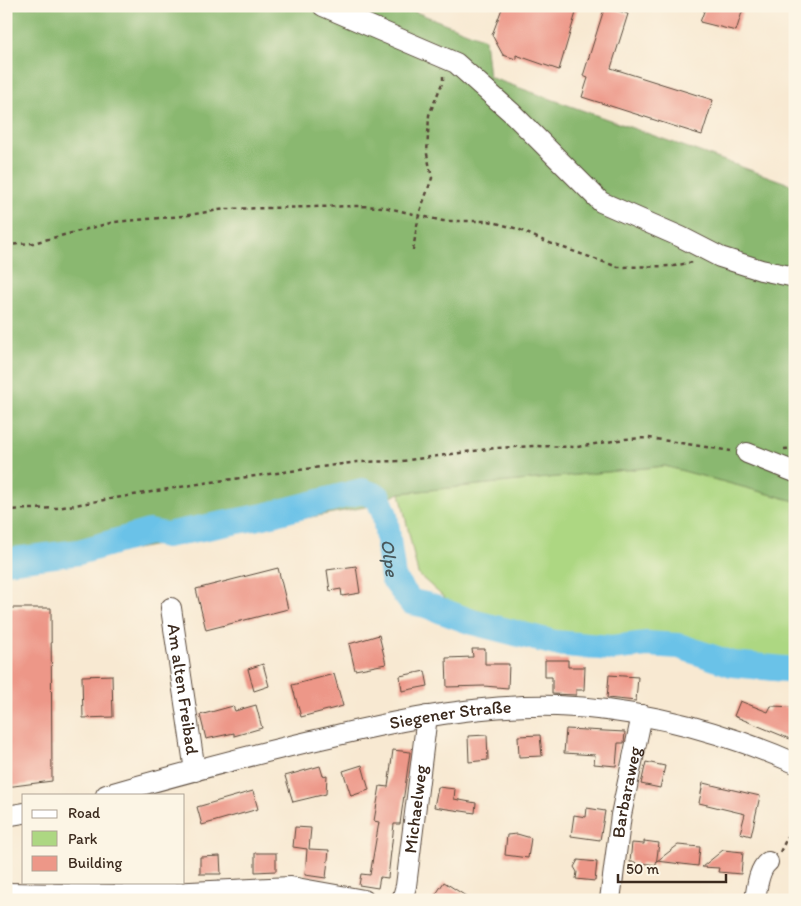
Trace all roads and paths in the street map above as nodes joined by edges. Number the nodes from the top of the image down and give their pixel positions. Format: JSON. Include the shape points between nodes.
{"nodes":[{"id":1,"x":323,"y":6,"type":"edge"},
{"id":2,"x":443,"y":58,"type":"junction"},
{"id":3,"x":419,"y":214,"type":"junction"},
{"id":4,"x":6,"y":245,"type":"edge"},
{"id":5,"x":413,"y":250,"type":"dead end"},
{"id":6,"x":698,"y":261,"type":"dead end"},
{"id":7,"x":795,"y":277,"type":"edge"},
{"id":8,"x":722,"y":449,"type":"dead end"},
{"id":9,"x":747,"y":453,"type":"dead end"},
{"id":10,"x":795,"y":472,"type":"edge"},
{"id":11,"x":6,"y":510,"type":"edge"},
{"id":12,"x":171,"y":608,"type":"dead end"},
{"id":13,"x":642,"y":715,"type":"junction"},
{"id":14,"x":427,"y":716,"type":"junction"},
{"id":15,"x":795,"y":763,"type":"edge"},
{"id":16,"x":195,"y":771,"type":"junction"},
{"id":17,"x":110,"y":794,"type":"edge"},
{"id":18,"x":22,"y":814,"type":"edge"},
{"id":19,"x":6,"y":816,"type":"edge"},
{"id":20,"x":795,"y":833,"type":"edge"},
{"id":21,"x":768,"y":862,"type":"joint"},
{"id":22,"x":6,"y":893,"type":"edge"},
{"id":23,"x":364,"y":900,"type":"edge"},
{"id":24,"x":402,"y":900,"type":"edge"},
{"id":25,"x":610,"y":900,"type":"edge"},
{"id":26,"x":755,"y":900,"type":"edge"}],
"edges":[{"from":1,"to":2,"type":"street"},
{"from":2,"to":3,"type":"path","via":[[443,81],[429,115],[427,154],[432,178]]},
{"from":2,"to":7,"type":"street","via":[[456,63],[512,113],[601,202],[720,257]]},
{"from":3,"to":4,"type":"path","via":[[384,207],[356,206],[225,209],[114,222],[33,243]]},
{"from":3,"to":5,"type":"path"},
{"from":3,"to":6,"type":"path","via":[[443,221],[489,221],[618,267],[674,266]]},
{"from":8,"to":11,"type":"path","via":[[649,438],[577,447],[495,448],[402,461],[357,462],[57,508]]},
{"from":9,"to":10,"type":"street"},
{"from":12,"to":16,"type":"street","name":"Am alten Freibad"},
{"from":13,"to":14,"type":"street","name":"Siegener Straße","via":[[557,706]]},
{"from":13,"to":15,"type":"street","name":"Siegener Straße","via":[[719,734]]},
{"from":13,"to":25,"type":"street","name":"Barbaraweg","via":[[621,815]]},
{"from":14,"to":16,"type":"street","name":"Siegener Straße","via":[[295,744]]},
{"from":14,"to":24,"type":"street","name":"Michaelweg"},
{"from":16,"to":17,"type":"street","name":"Siegener Straße"},
{"from":18,"to":19,"type":"street"},
{"from":20,"to":21,"type":"path","via":[[790,832],[777,857]]},
{"from":21,"to":26,"type":"street","via":[[758,880]]},
{"from":22,"to":23,"type":"street","via":[[129,895],[291,887]]}]}
